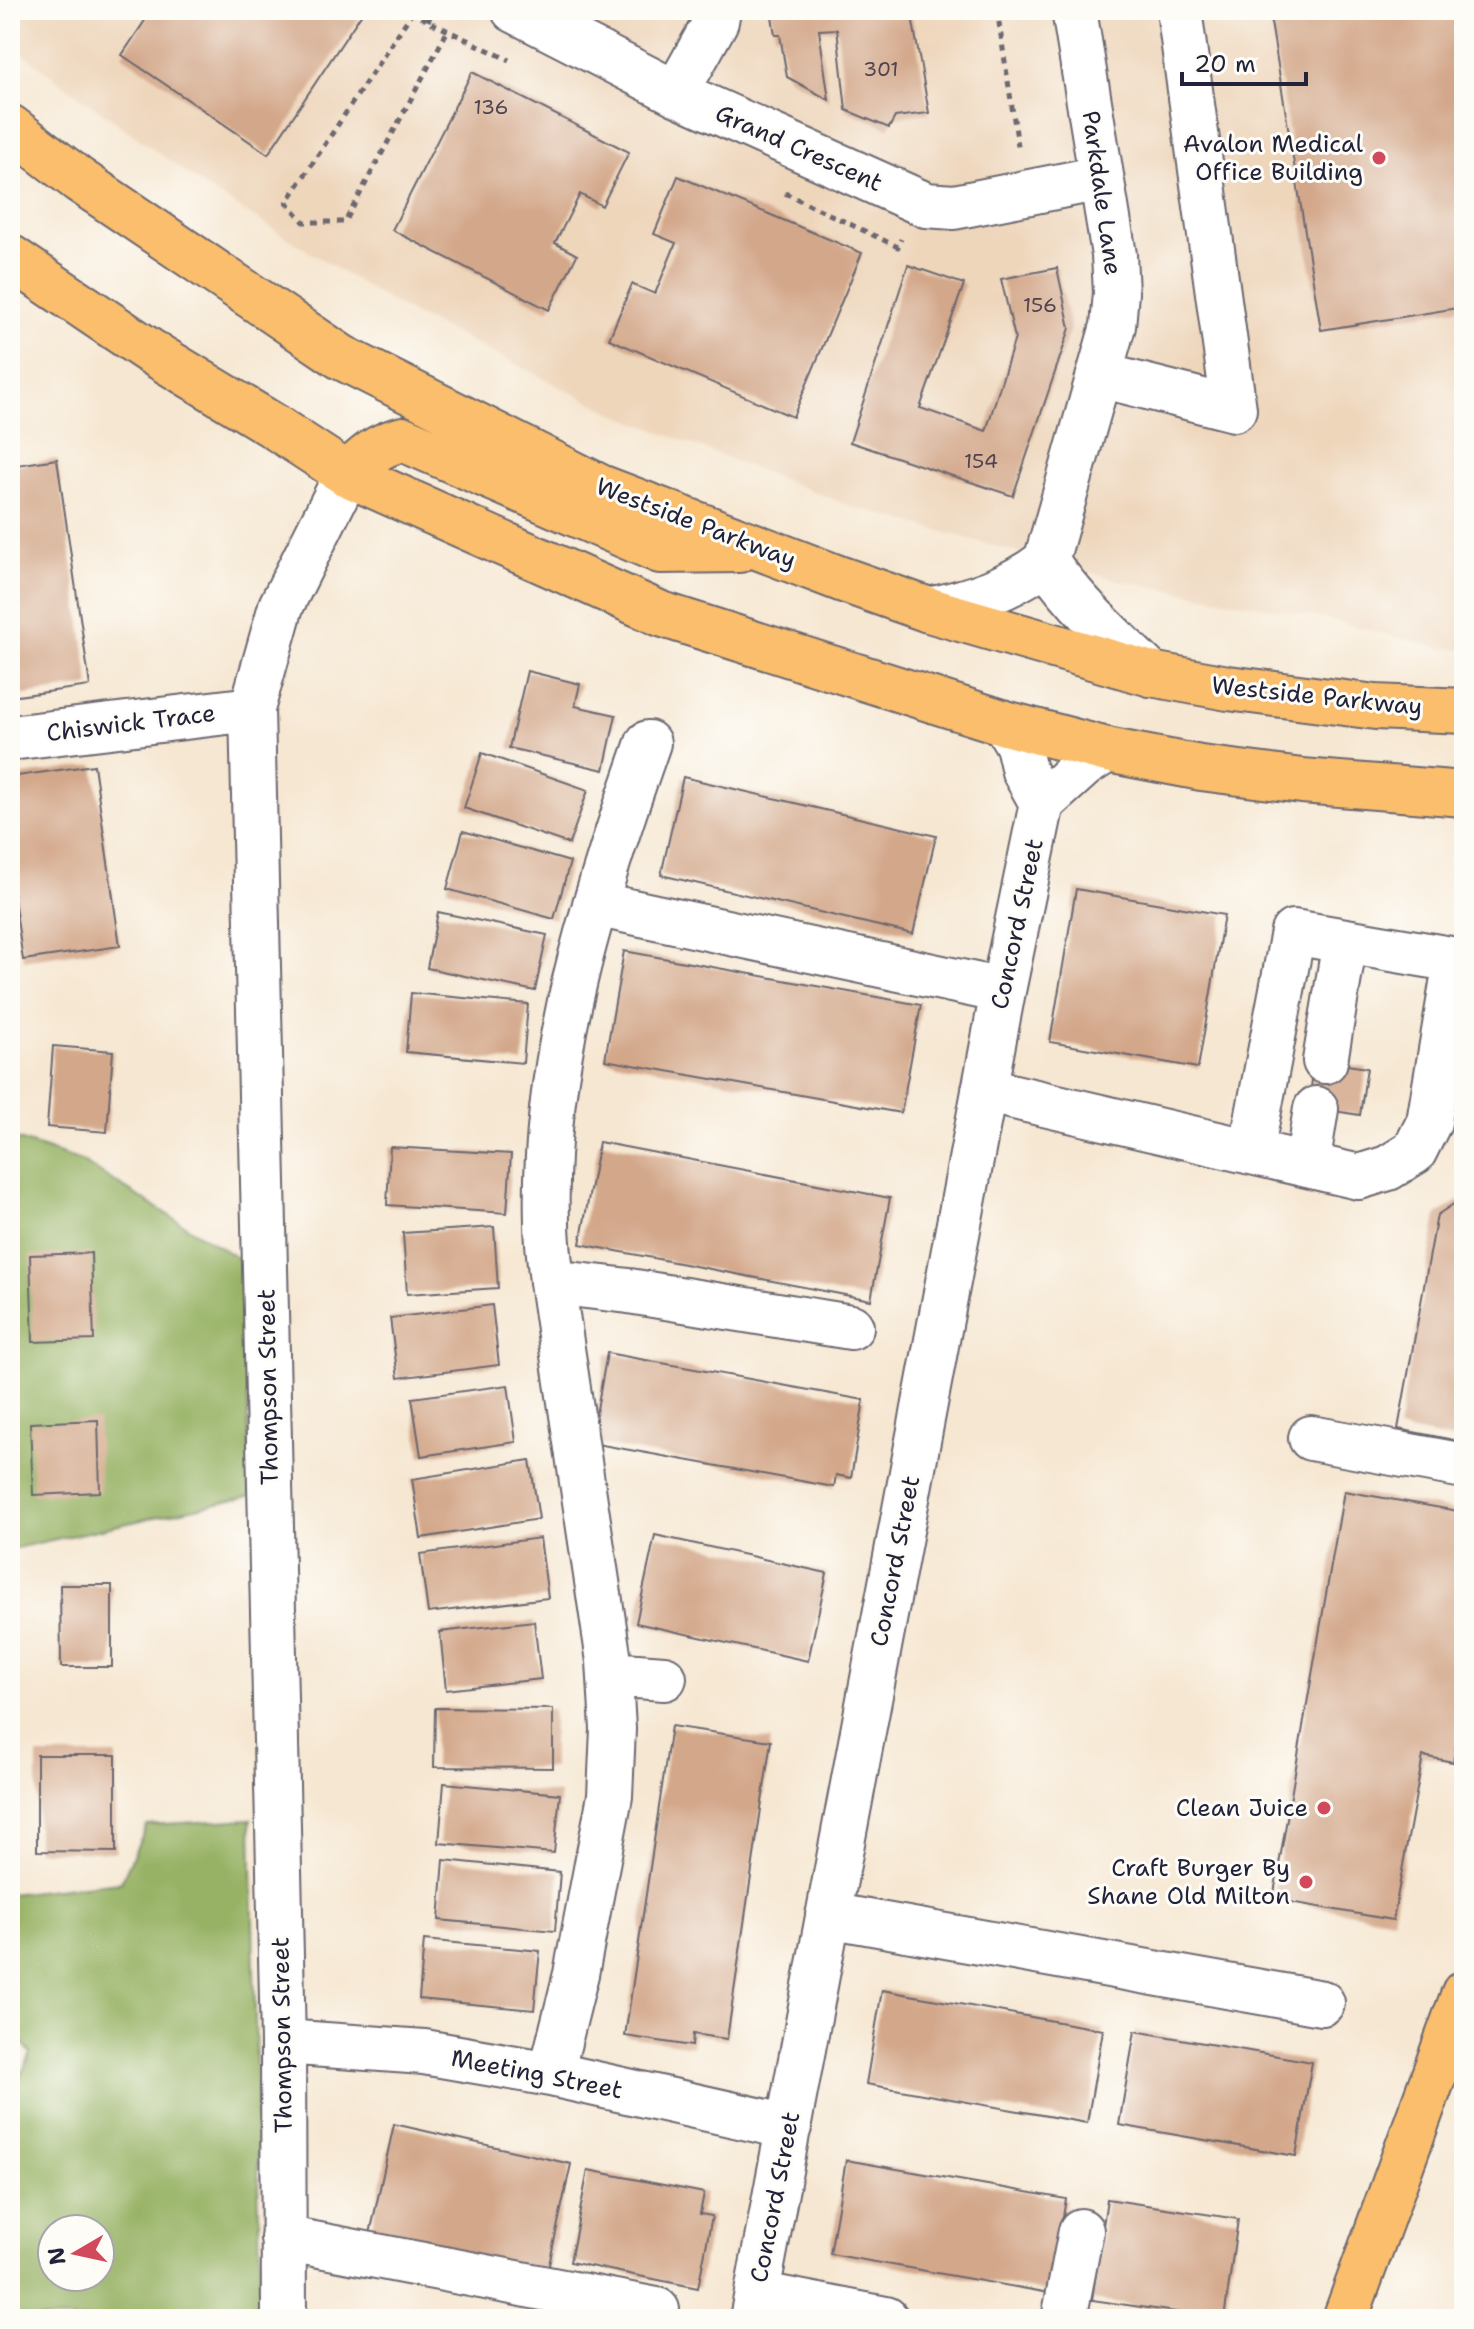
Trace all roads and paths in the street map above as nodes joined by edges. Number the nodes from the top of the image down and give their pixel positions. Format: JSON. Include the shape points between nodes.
{"nodes":[{"id":1,"x":433,"y":10,"type":"edge"},
{"id":2,"x":514,"y":10,"type":"edge"},
{"id":3,"x":718,"y":10,"type":"edge"},
{"id":4,"x":997,"y":10,"type":"edge"},
{"id":5,"x":1074,"y":10,"type":"edge"},
{"id":6,"x":1179,"y":10,"type":"edge"},
{"id":7,"x":412,"y":11,"type":"edge"},
{"id":8,"x":428,"y":21,"type":"junction"},
{"id":9,"x":448,"y":30,"type":"junction"},
{"id":10,"x":519,"y":65,"type":"dead end"},
{"id":11,"x":676,"y":93,"type":"junction"},
{"id":12,"x":10,"y":127,"type":"edge"},
{"id":13,"x":1101,"y":178,"type":"junction"},
{"id":14,"x":772,"y":187,"type":"dead end"},
{"id":15,"x":1025,"y":191,"type":"junction"},
{"id":16,"x":903,"y":233,"type":"dead end"},
{"id":17,"x":10,"y":257,"type":"edge"},
{"id":18,"x":1100,"y":375,"type":"junction"},
{"id":19,"x":347,"y":474,"type":"junction"},
{"id":20,"x":765,"y":550,"type":"junction"},
{"id":21,"x":1046,"y":561,"type":"junction"},
{"id":22,"x":929,"y":610,"type":"junction"},
{"id":23,"x":1151,"y":674,"type":"junction"},
{"id":24,"x":252,"y":709,"type":"junction"},
{"id":25,"x":1464,"y":711,"type":"edge"},
{"id":26,"x":1005,"y":723,"type":"junction"},
{"id":27,"x":10,"y":738,"type":"edge"},
{"id":28,"x":648,"y":743,"type":"dead end"},
{"id":29,"x":1107,"y":750,"type":"junction"},
{"id":30,"x":1464,"y":794,"type":"edge"},
{"id":31,"x":1042,"y":803,"type":"junction"},
{"id":32,"x":595,"y":904,"type":"junction"},
{"id":33,"x":1345,"y":941,"type":"junction"},
{"id":34,"x":1003,"y":991,"type":"junction"},
{"id":35,"x":1325,"y":1061,"type":"dead end"},
{"id":36,"x":984,"y":1090,"type":"junction"},
{"id":37,"x":1316,"y":1109,"type":"dead end"},
{"id":38,"x":1251,"y":1152,"type":"junction"},
{"id":39,"x":1307,"y":1165,"type":"junction"},
{"id":40,"x":552,"y":1282,"type":"junction"},
{"id":41,"x":851,"y":1327,"type":"dead end"},
{"id":42,"x":1311,"y":1438,"type":"dead end"},
{"id":43,"x":1464,"y":1466,"type":"edge"},
{"id":44,"x":610,"y":1674,"type":"junction"},
{"id":45,"x":664,"y":1678,"type":"dead end"},
{"id":46,"x":828,"y":1915,"type":"junction"},
{"id":47,"x":1464,"y":1993,"type":"edge"},
{"id":48,"x":1322,"y":2003,"type":"dead end"},
{"id":49,"x":283,"y":2042,"type":"junction"},
{"id":50,"x":551,"y":2074,"type":"junction"},
{"id":51,"x":789,"y":2127,"type":"junction"},
{"id":52,"x":1081,"y":2231,"type":"dead end"},
{"id":53,"x":283,"y":2238,"type":"junction"},
{"id":54,"x":510,"y":2300,"type":"edge"},
{"id":55,"x":755,"y":2306,"type":"edge"},
{"id":56,"x":657,"y":2310,"type":"dead end"},
{"id":57,"x":284,"y":2319,"type":"edge"},
{"id":58,"x":886,"y":2319,"type":"edge"},
{"id":59,"x":1064,"y":2319,"type":"edge"},
{"id":60,"x":1345,"y":2319,"type":"edge"}],
"edges":[{"from":1,"to":8,"type":"path"},
{"from":2,"to":11,"type":"street","name":"Grand Crescent"},
{"from":3,"to":11,"type":"street"},
{"from":4,"to":15,"type":"path"},
{"from":5,"to":13,"type":"street","name":"Parkdale Lane"},
{"from":6,"to":18,"type":"street","via":[[1234,409]]},
{"from":7,"to":8,"type":"path"},
{"from":7,"to":9,"type":"path","via":[[287,202],[304,222],[345,222]]},
{"from":8,"to":9,"type":"path"},
{"from":9,"to":10,"type":"path"},
{"from":11,"to":15,"type":"street","name":"Grand Crescent","via":[[926,205],[954,207]]},
{"from":12,"to":20,"type":"main road","name":"Westside Parkway","via":[[79,180],[341,357],[600,487]]},
{"from":13,"to":15,"type":"street","name":"Grand Crescent"},
{"from":13,"to":18,"type":"street","name":"Parkdale Lane","via":[[1116,293]]},
{"from":14,"to":16,"type":"path","via":[[898,247]]},
{"from":17,"to":19,"type":"main road"},
{"from":18,"to":21,"type":"street","name":"Parkdale Lane"},
{"from":19,"to":20,"type":"main road","via":[[384,444],[403,439],[660,551]]},
{"from":19,"to":24,"type":"street","name":"Thompson Street","via":[[281,606]]},
{"from":19,"to":26,"type":"main road","via":[[661,614]]},
{"from":20,"to":22,"type":"main road","name":"Westside Parkway"},
{"from":21,"to":22,"type":"street","via":[[1003,588]]},
{"from":21,"to":23,"type":"street","via":[[1080,605]]},
{"from":22,"to":23,"type":"main road","name":"Westside Parkway"},
{"from":23,"to":25,"type":"main road","name":"Westside Parkway","via":[[1376,707]]},
{"from":24,"to":27,"type":"street","name":"Chiswick Trace"},
{"from":24,"to":49,"type":"street","name":"Thompson Street"},
{"from":26,"to":29,"type":"main road"},
{"from":26,"to":31,"type":"street"},
{"from":28,"to":32,"type":"street"},
{"from":29,"to":30,"type":"main road","via":[[1302,781]]},
{"from":29,"to":31,"type":"street"},
{"from":31,"to":34,"type":"street","name":"Concord Street"},
{"from":32,"to":34,"type":"street"},
{"from":32,"to":40,"type":"street","via":[[553,1098],[547,1221]]},
{"from":33,"to":35,"type":"street"},
{"from":33,"to":38,"type":"street","via":[[1293,932]]},
{"from":33,"to":39,"type":"street","via":[[1456,960],[1429,1122],[1414,1152],[1388,1168],[1359,1177]]},
{"from":34,"to":36,"type":"street","name":"Concord Street"},
{"from":36,"to":38,"type":"street"},
{"from":36,"to":46,"type":"street","name":"Concord Street"},
{"from":37,"to":39,"type":"street"},
{"from":38,"to":39,"type":"street"},
{"from":40,"to":41,"type":"street"},
{"from":40,"to":44,"type":"street"},
{"from":42,"to":43,"type":"street"},
{"from":44,"to":45,"type":"street"},
{"from":44,"to":50,"type":"street","via":[[610,1796]]},
{"from":46,"to":48,"type":"street"},
{"from":46,"to":51,"type":"street","name":"Concord Street"},
{"from":47,"to":60,"type":"main road"},
{"from":49,"to":50,"type":"street","name":"Meeting Street","via":[[424,2052]]},
{"from":49,"to":53,"type":"street","name":"Thompson Street"},
{"from":50,"to":51,"type":"street","name":"Meeting Street"},
{"from":51,"to":55,"type":"street","name":"Concord Street"},
{"from":52,"to":59,"type":"street"},
{"from":53,"to":54,"type":"street"},
{"from":53,"to":57,"type":"street","name":"Thompson Street"},
{"from":54,"to":56,"type":"street"},
{"from":55,"to":58,"type":"street"}]}
